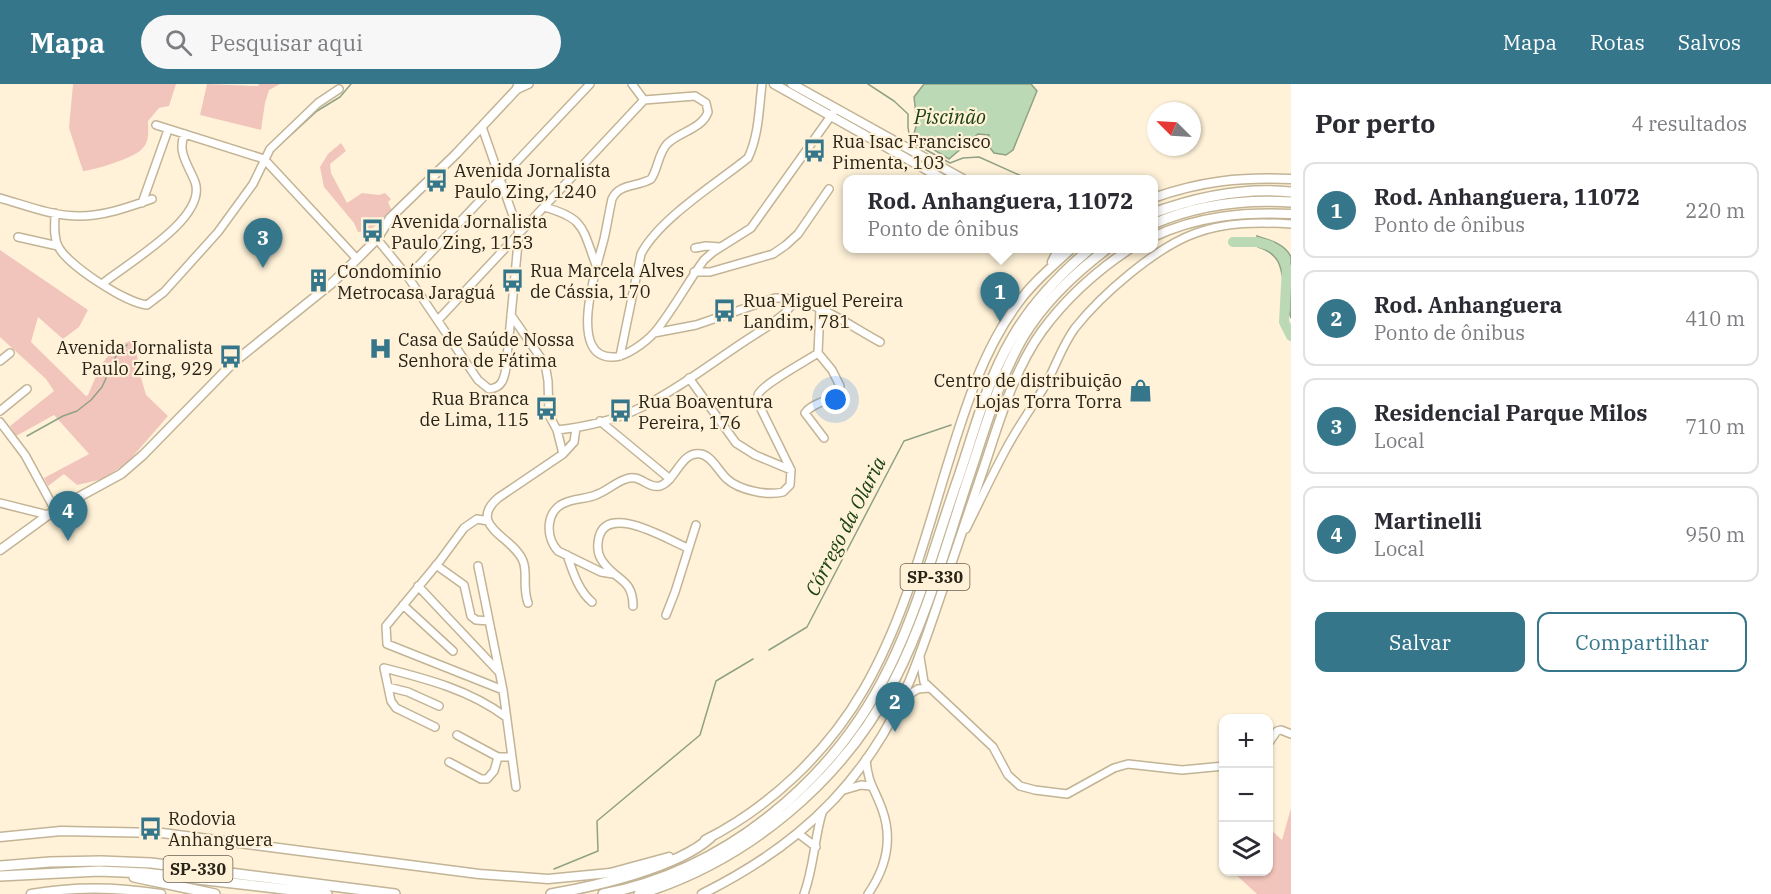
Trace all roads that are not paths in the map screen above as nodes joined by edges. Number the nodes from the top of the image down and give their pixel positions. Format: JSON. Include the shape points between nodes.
{"nodes":[{"id":1,"x":529,"y":84,"type":"edge"},
{"id":2,"x":590,"y":84,"type":"edge"},
{"id":3,"x":632,"y":84,"type":"edge"},
{"id":4,"x":762,"y":84,"type":"edge"},
{"id":5,"x":774,"y":84,"type":"edge"},
{"id":6,"x":792,"y":84,"type":"edge"},
{"id":7,"x":517,"y":87,"type":"edge"},
{"id":8,"x":339,"y":88,"type":"dead end"},
{"id":9,"x":644,"y":100,"type":"junction"},
{"id":10,"x":836,"y":108,"type":"junction"},
{"id":11,"x":831,"y":117,"type":"junction"},
{"id":12,"x":156,"y":125,"type":"dead end"},
{"id":13,"x":483,"y":127,"type":"junction"},
{"id":14,"x":168,"y":130,"type":"junction"},
{"id":15,"x":185,"y":134,"type":"junction"},
{"id":16,"x":264,"y":159,"type":"junction"},
{"id":17,"x":933,"y":175,"type":"edge"},
{"id":18,"x":954,"y":175,"type":"edge"},
{"id":19,"x":502,"y":179,"type":"junction"},
{"id":20,"x":1291,"y":179,"type":"edge"},
{"id":21,"x":829,"y":189,"type":"dead end"},
{"id":22,"x":1291,"y":192,"type":"edge"},
{"id":23,"x":1158,"y":196,"type":"edge"},
{"id":24,"x":0,"y":198,"type":"edge"},
{"id":25,"x":152,"y":199,"type":"dead end"},
{"id":26,"x":1291,"y":202,"type":"edge"},
{"id":27,"x":142,"y":203,"type":"junction"},
{"id":28,"x":544,"y":207,"type":"junction"},
{"id":29,"x":1158,"y":211,"type":"edge"},
{"id":30,"x":55,"y":213,"type":"junction"},
{"id":31,"x":1291,"y":214,"type":"edge"},
{"id":32,"x":1158,"y":222,"type":"edge"},
{"id":33,"x":1291,"y":224,"type":"edge"},
{"id":34,"x":519,"y":233,"type":"junction"},
{"id":35,"x":1158,"y":235,"type":"edge"},
{"id":36,"x":18,"y":237,"type":"dead end"},
{"id":37,"x":377,"y":238,"type":"junction"},
{"id":38,"x":58,"y":246,"type":"junction"},
{"id":39,"x":695,"y":248,"type":"dead end"},
{"id":40,"x":720,"y":248,"type":"junction"},
{"id":41,"x":1057,"y":253,"type":"edge"},
{"id":42,"x":1068,"y":253,"type":"edge"},
{"id":43,"x":1087,"y":253,"type":"edge"},
{"id":44,"x":1103,"y":253,"type":"edge"},
{"id":45,"x":1124,"y":253,"type":"edge"},
{"id":46,"x":357,"y":259,"type":"junction"},
{"id":47,"x":596,"y":266,"type":"junction"},
{"id":48,"x":694,"y":272,"type":"junction"},
{"id":49,"x":1043,"y":275,"type":"junction"},
{"id":50,"x":408,"y":278,"type":"junction"},
{"id":51,"x":102,"y":284,"type":"junction"},
{"id":52,"x":796,"y":300,"type":"junction"},
{"id":53,"x":820,"y":309,"type":"junction"},
{"id":54,"x":511,"y":315,"type":"junction"},
{"id":55,"x":438,"y":321,"type":"junction"},
{"id":56,"x":654,"y":333,"type":"junction"},
{"id":57,"x":880,"y":342,"type":"dead end"},
{"id":58,"x":10,"y":353,"type":"dead end"},
{"id":59,"x":818,"y":353,"type":"junction"},
{"id":60,"x":620,"y":356,"type":"junction"},
{"id":61,"x":0,"y":361,"type":"edge"},
{"id":62,"x":688,"y":378,"type":"junction"},
{"id":63,"x":27,"y":389,"type":"dead end"},
{"id":64,"x":0,"y":411,"type":"edge"},
{"id":65,"x":600,"y":421,"type":"junction"},
{"id":66,"x":0,"y":422,"type":"edge"},
{"id":67,"x":576,"y":428,"type":"junction"},
{"id":68,"x":557,"y":430,"type":"junction"},
{"id":69,"x":824,"y":438,"type":"dead end"},
{"id":70,"x":563,"y":454,"type":"junction"},
{"id":71,"x":791,"y":470,"type":"junction"},
{"id":72,"x":669,"y":480,"type":"junction"},
{"id":73,"x":0,"y":503,"type":"edge"},
{"id":74,"x":52,"y":513,"type":"junction"},
{"id":75,"x":488,"y":521,"type":"junction"},
{"id":76,"x":696,"y":525,"type":"dead end"},
{"id":77,"x":957,"y":547,"type":"junction"},
{"id":78,"x":688,"y":548,"type":"junction"},
{"id":79,"x":0,"y":550,"type":"edge"},
{"id":80,"x":567,"y":555,"type":"junction"},
{"id":81,"x":436,"y":565,"type":"junction"},
{"id":82,"x":478,"y":566,"type":"dead end"},
{"id":83,"x":613,"y":574,"type":"junction"},
{"id":84,"x":418,"y":586,"type":"junction"},
{"id":85,"x":592,"y":602,"type":"dead end"},
{"id":86,"x":528,"y":603,"type":"dead end"},
{"id":87,"x":403,"y":604,"type":"junction"},
{"id":88,"x":633,"y":606,"type":"dead end"},
{"id":89,"x":666,"y":615,"type":"dead end"},
{"id":90,"x":489,"y":621,"type":"junction"},
{"id":91,"x":453,"y":651,"type":"dead end"},
{"id":92,"x":920,"y":657,"type":"junction"},
{"id":93,"x":499,"y":672,"type":"junction"},
{"id":94,"x":388,"y":687,"type":"junction"},
{"id":95,"x":929,"y":688,"type":"junction"},
{"id":96,"x":503,"y":690,"type":"junction"},
{"id":97,"x":902,"y":699,"type":"junction"},
{"id":98,"x":439,"y":706,"type":"dead end"},
{"id":99,"x":506,"y":717,"type":"junction"},
{"id":100,"x":435,"y":727,"type":"dead end"},
{"id":101,"x":1291,"y":734,"type":"edge"},
{"id":102,"x":457,"y":735,"type":"dead end"},
{"id":103,"x":1273,"y":738,"type":"edge"},
{"id":104,"x":498,"y":757,"type":"junction"},
{"id":105,"x":512,"y":757,"type":"junction"},
{"id":106,"x":867,"y":759,"type":"junction"},
{"id":107,"x":448,"y":762,"type":"dead end"},
{"id":108,"x":1219,"y":766,"type":"edge"},
{"id":109,"x":870,"y":786,"type":"junction"},
{"id":110,"x":516,"y":788,"type":"dead end"},
{"id":111,"x":844,"y":790,"type":"junction"},
{"id":112,"x":822,"y":813,"type":"junction"},
{"id":113,"x":799,"y":834,"type":"junction"},
{"id":114,"x":0,"y":837,"type":"edge"},
{"id":115,"x":710,"y":838,"type":"junction"},
{"id":116,"x":816,"y":847,"type":"junction"},
{"id":117,"x":0,"y":866,"type":"edge"},
{"id":118,"x":99,"y":871,"type":"junction"},
{"id":119,"x":0,"y":876,"type":"edge"},
{"id":120,"x":31,"y":894,"type":"edge"},
{"id":121,"x":161,"y":894,"type":"edge"},
{"id":122,"x":215,"y":894,"type":"edge"},
{"id":123,"x":327,"y":894,"type":"edge"},
{"id":124,"x":395,"y":894,"type":"edge"},
{"id":125,"x":551,"y":894,"type":"edge"},
{"id":126,"x":603,"y":894,"type":"edge"},
{"id":127,"x":639,"y":894,"type":"edge"},
{"id":128,"x":702,"y":894,"type":"edge"},
{"id":129,"x":804,"y":894,"type":"edge"},
{"id":130,"x":868,"y":894,"type":"edge"}],
"edges":[{"from":1,"to":7,"type":"street"},
{"from":2,"to":19,"type":"street"},
{"from":3,"to":9,"type":"street"},
{"from":4,"to":60,"type":"street","via":[[753,149],[748,158],[667,221],[646,244]]},
{"from":5,"to":11,"type":"main road"},
{"from":6,"to":10,"type":"main road"},
{"from":7,"to":13,"type":"main road"},
{"from":8,"to":16,"type":"street","via":[[318,103]]},
{"from":9,"to":28,"type":"street"},
{"from":9,"to":47,"type":"street","via":[[695,96],[706,103],[708,112],[701,122],[667,144],[651,179],[616,192]]},
{"from":10,"to":11,"type":"street"},
{"from":10,"to":18,"type":"main road"},
{"from":11,"to":17,"type":"main road"},
{"from":11,"to":40,"type":"street","via":[[751,228]]},
{"from":12,"to":14,"type":"street"},
{"from":13,"to":19,"type":"street"},
{"from":13,"to":37,"type":"main road","via":[[400,209]]},
{"from":14,"to":15,"type":"street"},
{"from":14,"to":27,"type":"street"},
{"from":15,"to":16,"type":"street"},
{"from":15,"to":51,"type":"street","via":[[182,151],[196,183],[195,201],[165,237]]},
{"from":16,"to":46,"type":"street"},
{"from":16,"to":51,"type":"street","via":[[253,184],[218,232],[153,303],[133,303]]},
{"from":19,"to":34,"type":"street"},
{"from":19,"to":50,"type":"street"},
{"from":20,"to":23,"type":"main road","via":[[1223,180]]},
{"from":21,"to":48,"type":"street","via":[[798,234],[773,254],[710,272]]},
{"from":22,"to":29,"type":"highway","via":[[1209,196]]},
{"from":24,"to":30,"type":"street"},
{"from":25,"to":27,"type":"street"},
{"from":26,"to":32,"type":"highway","via":[[1221,205]]},
{"from":27,"to":30,"type":"street","via":[[94,215]]},
{"from":28,"to":34,"type":"street"},
{"from":28,"to":47,"type":"street","via":[[564,212],[578,222]]},
{"from":30,"to":38,"type":"street"},
{"from":31,"to":35,"type":"main road","via":[[1216,217]]},
{"from":33,"to":77,"type":"street","via":[[1265,222],[1197,233],[1165,249],[1108,292],[1067,340],[1005,450]]},
{"from":34,"to":54,"type":"street"},
{"from":34,"to":55,"type":"street"},
{"from":36,"to":38,"type":"street"},
{"from":37,"to":46,"type":"main road"},
{"from":37,"to":50,"type":"street"},
{"from":38,"to":51,"type":"street","via":[[77,267]]},
{"from":39,"to":40,"type":"street"},
{"from":40,"to":48,"type":"street"},
{"from":41,"to":49,"type":"main road"},
{"from":42,"to":49,"type":"main road"},
{"from":43,"to":126,"type":"highway","number":"SP-330","via":[[1034,305],[1004,354],[908,627],[882,682],[840,746],[791,798],[736,839],[702,860],[662,877]]},
{"from":44,"to":127,"type":"highway","number":"SP-330","via":[[1048,303],[1024,335],[994,404],[912,640],[894,682],[859,737],[829,773],[770,827],[707,866]]},
{"from":45,"to":77,"type":"main road","via":[[1065,302],[1034,344],[1005,406]]},
{"from":46,"to":74,"type":"main road","via":[[227,368],[121,474]]},
{"from":47,"to":60,"type":"street","via":[[587,317],[589,339],[598,354]]},
{"from":48,"to":56,"type":"street"},
{"from":49,"to":115,"type":"main road","via":[[1017,304],[986,359],[903,602],[863,690],[828,740],[778,791]]},
{"from":50,"to":55,"type":"street"},
{"from":52,"to":53,"type":"street"},
{"from":52,"to":56,"type":"street","via":[[775,298],[696,325]]},
{"from":52,"to":62,"type":"street","via":[[767,327]]},
{"from":53,"to":57,"type":"street"},
{"from":53,"to":59,"type":"street"},
{"from":54,"to":55,"type":"street","via":[[504,378],[499,386],[489,389],[478,380]]},
{"from":54,"to":68,"type":"street","via":[[545,364],[549,415]]},
{"from":56,"to":60,"type":"street"},
{"from":58,"to":61,"type":"street"},
{"from":59,"to":69,"type":"street","via":[[840,386],[833,397],[805,412]]},
{"from":59,"to":71,"type":"street","via":[[758,396]]},
{"from":62,"to":65,"type":"street","via":[[642,407]]},
{"from":62,"to":71,"type":"street","via":[[736,443]]},
{"from":63,"to":64,"type":"street"},
{"from":65,"to":67,"type":"street"},
{"from":65,"to":72,"type":"street"},
{"from":66,"to":74,"type":"street","via":[[25,455]]},
{"from":67,"to":68,"type":"street"},
{"from":67,"to":70,"type":"street","via":[[574,442]]},
{"from":68,"to":70,"type":"street"},
{"from":70,"to":75,"type":"street","via":[[498,498],[488,508]]},
{"from":71,"to":72,"type":"street","via":[[788,488],[772,494],[735,485],[707,456],[695,454]]},
{"from":72,"to":80,"type":"street","via":[[657,487],[639,478],[626,478],[595,496],[559,506],[551,517],[549,536],[558,551]]},
{"from":73,"to":74,"type":"street"},
{"from":74,"to":79,"type":"main road"},
{"from":75,"to":81,"type":"street","via":[[477,519],[464,528]]},
{"from":75,"to":86,"type":"street","via":[[522,558]]},
{"from":76,"to":78,"type":"street"},
{"from":77,"to":92,"type":"main road"},
{"from":78,"to":83,"type":"street","via":[[632,524],[610,523],[602,530],[598,551]]},
{"from":78,"to":89,"type":"street"},
{"from":80,"to":83,"type":"street"},
{"from":80,"to":85,"type":"street","via":[[577,581]]},
{"from":81,"to":84,"type":"street"},
{"from":81,"to":90,"type":"street","via":[[464,585],[471,616]]},
{"from":82,"to":90,"type":"street"},
{"from":83,"to":88,"type":"street","via":[[631,589]]},
{"from":84,"to":87,"type":"street"},
{"from":84,"to":93,"type":"street"},
{"from":87,"to":91,"type":"street"},
{"from":87,"to":96,"type":"street","via":[[386,626],[387,644]]},
{"from":90,"to":93,"type":"street"},
{"from":92,"to":95,"type":"street"},
{"from":92,"to":97,"type":"main road"},
{"from":93,"to":96,"type":"street"},
{"from":94,"to":98,"type":"street"},
{"from":94,"to":99,"type":"street","via":[[384,668],[454,688],[491,705]]},
{"from":94,"to":100,"type":"street","via":[[396,708]]},
{"from":95,"to":97,"type":"street","via":[[918,689]]},
{"from":95,"to":108,"type":"street","via":[[993,747],[1013,782],[1027,789],[1067,794],[1128,764],[1182,770]]},
{"from":96,"to":99,"type":"street"},
{"from":97,"to":106,"type":"main road"},
{"from":99,"to":105,"type":"street"},
{"from":101,"to":103,"type":"street","via":[[1277,731]]},
{"from":102,"to":104,"type":"street"},
{"from":104,"to":105,"type":"street"},
{"from":104,"to":107,"type":"street","via":[[487,779]]},
{"from":105,"to":110,"type":"street"},
{"from":106,"to":109,"type":"street"},
{"from":106,"to":111,"type":"main road"},
{"from":109,"to":111,"type":"street"},
{"from":109,"to":130,"type":"street","via":[[885,820],[887,848],[882,872]]},
{"from":111,"to":112,"type":"main road"},
{"from":112,"to":113,"type":"main road"},
{"from":112,"to":116,"type":"street"},
{"from":113,"to":116,"type":"street"},
{"from":113,"to":128,"type":"main road","via":[[763,860]]},
{"from":114,"to":115,"type":"main road","via":[[61,831],[162,833],[479,874],[548,879],[610,873],[661,861]]},
{"from":115,"to":125,"type":"highway","via":[[699,848],[663,864],[606,883]]},
{"from":116,"to":129,"type":"street"},
{"from":117,"to":124,"type":"highway","number":"SP-330","via":[[151,863]]},
{"from":118,"to":119,"type":"highway","number":"SP-330"},
{"from":118,"to":122,"type":"highway"},
{"from":118,"to":123,"type":"highway","number":"SP-330","via":[[193,877]]},
{"from":120,"to":121,"type":"main road","via":[[94,888]]}]}
